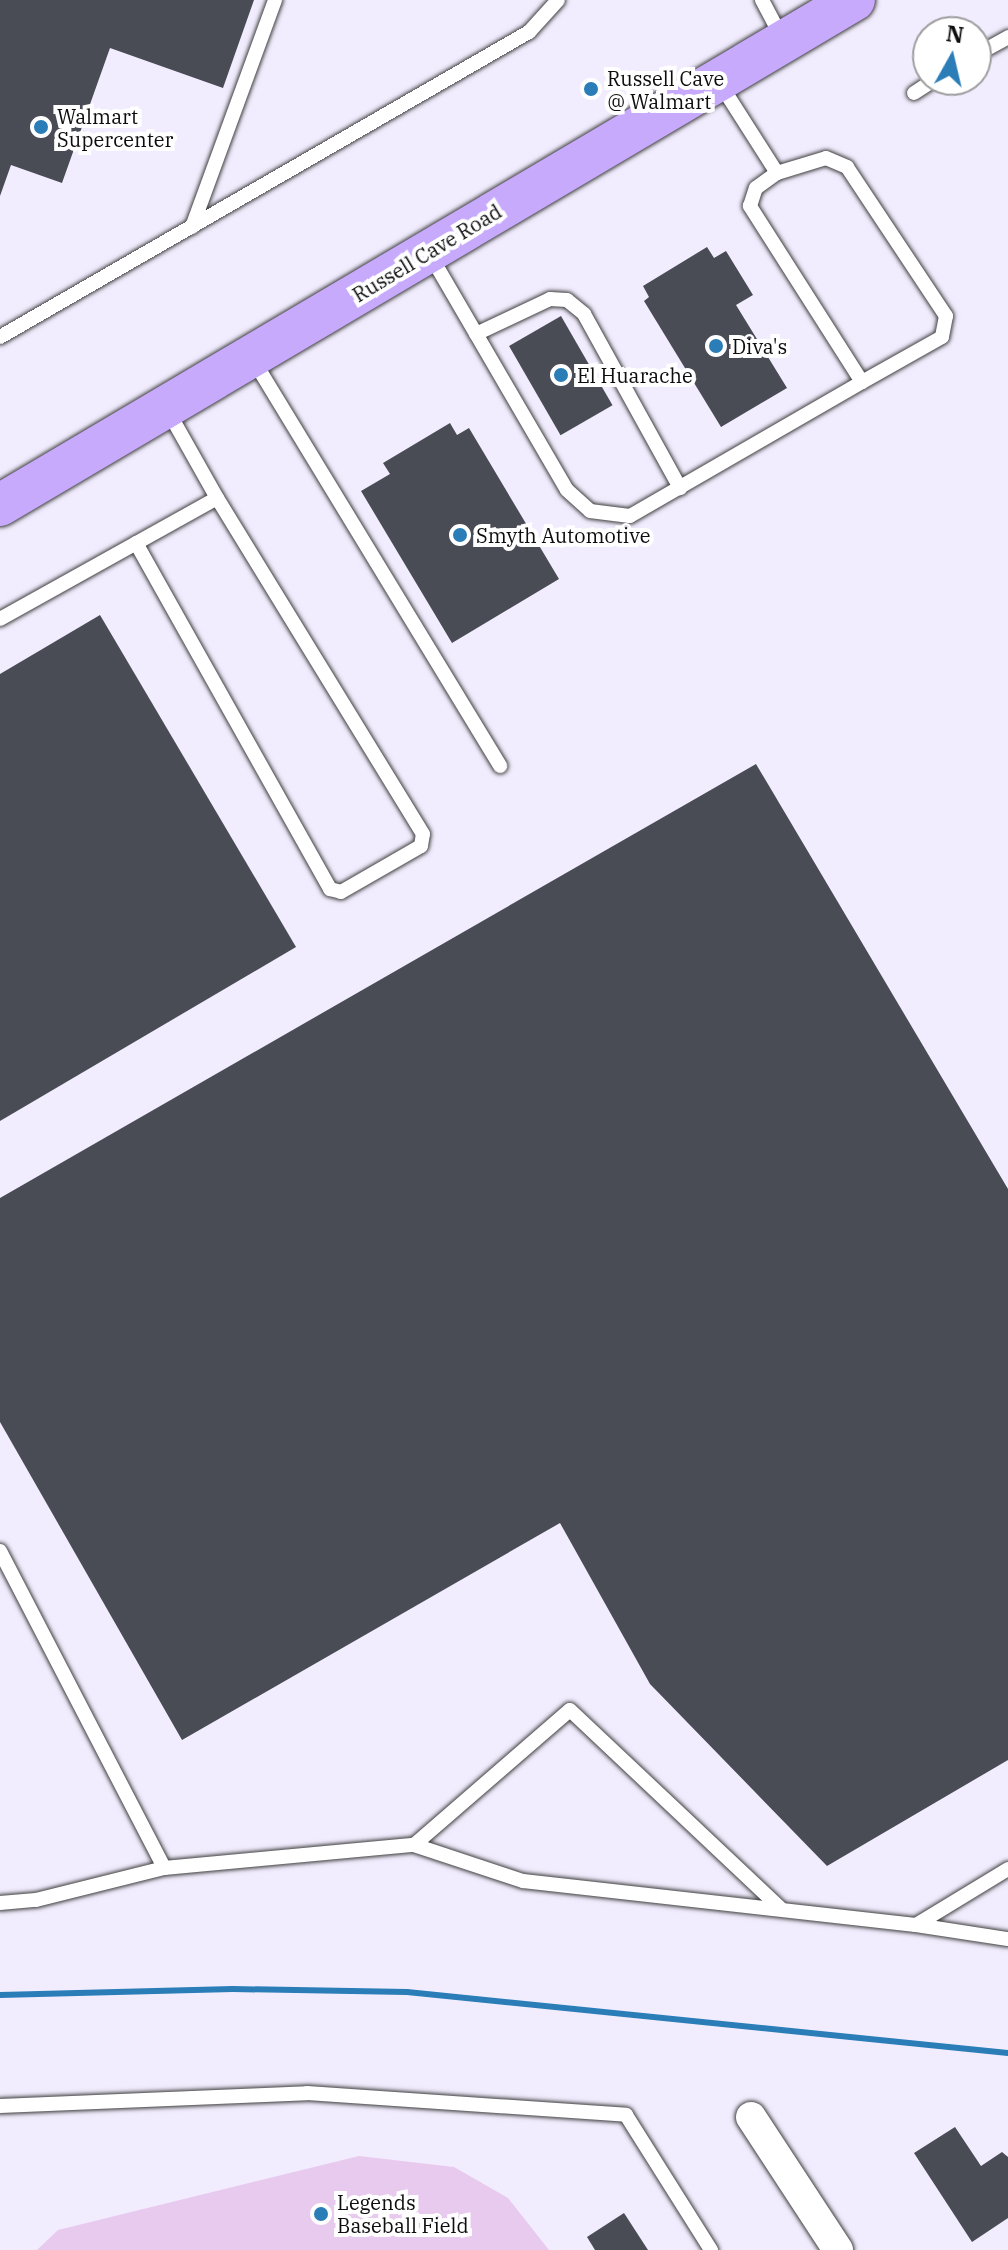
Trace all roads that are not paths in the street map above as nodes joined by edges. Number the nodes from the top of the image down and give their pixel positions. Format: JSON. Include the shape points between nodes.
{"nodes":[{"id":1,"x":275,"y":0,"type":"edge"},
{"id":2,"x":558,"y":0,"type":"edge"},
{"id":3,"x":762,"y":0,"type":"edge"},
{"id":4,"x":854,"y":0,"type":"edge"},
{"id":5,"x":784,"y":42,"type":"junction"},
{"id":6,"x":718,"y":82,"type":"junction"},
{"id":7,"x":777,"y":173,"type":"junction"},
{"id":8,"x":192,"y":227,"type":"junction"},
{"id":9,"x":429,"y":253,"type":"junction"},
{"id":10,"x":476,"y":334,"type":"junction"},
{"id":11,"x":0,"y":337,"type":"edge"},
{"id":12,"x":252,"y":357,"type":"junction"},
{"id":13,"x":862,"y":382,"type":"junction"},
{"id":14,"x":166,"y":407,"type":"junction"},
{"id":15,"x":680,"y":488,"type":"junction"},
{"id":16,"x":217,"y":498,"type":"junction"},
{"id":17,"x":0,"y":505,"type":"edge"},
{"id":18,"x":136,"y":543,"type":"junction"},
{"id":19,"x":0,"y":619,"type":"edge"},
{"id":20,"x":500,"y":766,"type":"dead end"},
{"id":21,"x":0,"y":1551,"type":"edge"},
{"id":22,"x":414,"y":1845,"type":"junction"},
{"id":23,"x":164,"y":1868,"type":"junction"},
{"id":24,"x":1008,"y":1869,"type":"edge"},
{"id":25,"x":0,"y":1903,"type":"edge"},
{"id":26,"x":781,"y":1909,"type":"junction"},
{"id":27,"x":916,"y":1925,"type":"junction"},
{"id":28,"x":1008,"y":1939,"type":"edge"},
{"id":29,"x":0,"y":2106,"type":"edge"},
{"id":30,"x":751,"y":2117,"type":"dead end"},
{"id":31,"x":711,"y":2250,"type":"edge"},
{"id":32,"x":838,"y":2250,"type":"edge"}],
"edges":[{"from":1,"to":8,"type":"lane"},
{"from":2,"to":8,"type":"lane","via":[[529,32]]},
{"from":3,"to":5,"type":"lane"},
{"from":4,"to":5,"type":"street","name":"Russell Cave Road"},
{"from":5,"to":6,"type":"street","name":"Russell Cave Road"},
{"from":6,"to":7,"type":"lane"},
{"from":6,"to":9,"type":"street","name":"Russell Cave Road"},
{"from":7,"to":13,"type":"lane","via":[[756,188],[750,206]]},
{"from":7,"to":13,"type":"lane","via":[[826,158],[847,167],[946,316],[942,337]]},
{"from":8,"to":11,"type":"lane"},
{"from":9,"to":10,"type":"lane"},
{"from":9,"to":12,"type":"street","name":"Russell Cave Road"},
{"from":10,"to":15,"type":"lane","via":[[567,490],[590,511],[630,516]]},
{"from":10,"to":15,"type":"lane","via":[[550,299],[567,300],[584,314]]},
{"from":12,"to":14,"type":"street","name":"Russell Cave Road"},
{"from":12,"to":20,"type":"lane"},
{"from":13,"to":15,"type":"lane"},
{"from":14,"to":16,"type":"lane"},
{"from":14,"to":17,"type":"street","name":"Russell Cave Road"},
{"from":16,"to":18,"type":"lane"},
{"from":16,"to":18,"type":"lane","via":[[423,834],[421,846],[341,892],[330,889]]},
{"from":18,"to":19,"type":"lane"},
{"from":21,"to":23,"type":"lane"},
{"from":22,"to":23,"type":"lane"},
{"from":22,"to":26,"type":"lane","via":[[523,1881]]},
{"from":22,"to":26,"type":"lane","via":[[570,1710]]},
{"from":23,"to":25,"type":"lane","via":[[36,1900]]},
{"from":24,"to":27,"type":"lane"},
{"from":26,"to":27,"type":"lane"},
{"from":27,"to":28,"type":"lane"},
{"from":29,"to":31,"type":"lane","via":[[307,2093],[626,2115]]},
{"from":30,"to":32,"type":"street"}]}
